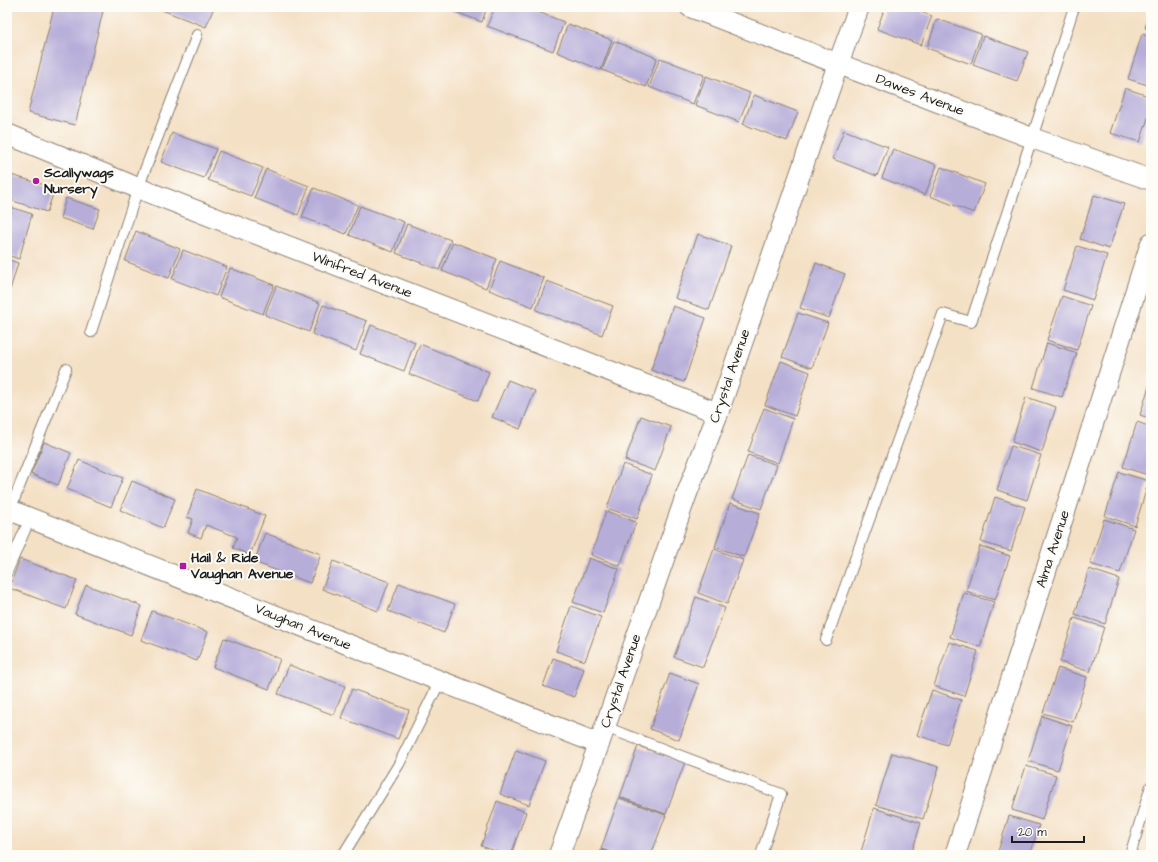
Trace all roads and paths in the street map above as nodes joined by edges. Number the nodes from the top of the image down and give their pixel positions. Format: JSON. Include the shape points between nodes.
{"nodes":[{"id":1,"x":690,"y":7,"type":"edge"},
{"id":2,"x":859,"y":7,"type":"edge"},
{"id":3,"x":1074,"y":7,"type":"edge"},
{"id":4,"x":197,"y":35,"type":"dead end"},
{"id":5,"x":838,"y":64,"type":"junction"},
{"id":6,"x":7,"y":134,"type":"edge"},
{"id":7,"x":1032,"y":138,"type":"junction"},
{"id":8,"x":1151,"y":180,"type":"edge"},
{"id":9,"x":138,"y":188,"type":"junction"},
{"id":10,"x":1151,"y":243,"type":"edge"},
{"id":11,"x":91,"y":332,"type":"dead end"},
{"id":12,"x":66,"y":370,"type":"dead end"},
{"id":13,"x":718,"y":413,"type":"junction"},
{"id":14,"x":8,"y":509,"type":"edge"},
{"id":15,"x":30,"y":518,"type":"junction"},
{"id":16,"x":7,"y":572,"type":"edge"},
{"id":17,"x":826,"y":640,"type":"dead end"},
{"id":18,"x":440,"y":681,"type":"junction"},
{"id":19,"x":602,"y":736,"type":"junction"},
{"id":20,"x":1151,"y":786,"type":"edge"},
{"id":21,"x":343,"y":855,"type":"edge"},
{"id":22,"x":559,"y":855,"type":"edge"},
{"id":23,"x":760,"y":855,"type":"edge"},
{"id":24,"x":955,"y":855,"type":"edge"},
{"id":25,"x":1130,"y":855,"type":"edge"}],
"edges":[{"from":1,"to":5,"type":"street","name":"Dawes Avenue"},
{"from":2,"to":5,"type":"street","name":"Crystal Avenue"},
{"from":3,"to":7,"type":"lane"},
{"from":4,"to":9,"type":"lane"},
{"from":5,"to":7,"type":"street","name":"Dawes Avenue"},
{"from":5,"to":13,"type":"street","name":"Crystal Avenue"},
{"from":6,"to":9,"type":"street","name":"Winifred Avenue"},
{"from":7,"to":8,"type":"street","name":"Dawes Avenue"},
{"from":7,"to":17,"type":"lane","via":[[971,322],[943,314]]},
{"from":9,"to":11,"type":"lane"},
{"from":9,"to":13,"type":"street","name":"Winifred Avenue"},
{"from":10,"to":24,"type":"street","name":"Alma Avenue"},
{"from":12,"to":14,"type":"lane"},
{"from":13,"to":19,"type":"street","name":"Crystal Avenue","via":[[686,496]]},
{"from":14,"to":15,"type":"street","name":"Vaughan Avenue"},
{"from":15,"to":16,"type":"lane"},
{"from":15,"to":18,"type":"street","name":"Vaughan Avenue"},
{"from":18,"to":19,"type":"street","name":"Vaughan Avenue"},
{"from":18,"to":21,"type":"lane","via":[[399,764]]},
{"from":19,"to":22,"type":"street","name":"Crystal Avenue"},
{"from":19,"to":23,"type":"lane","via":[[782,794]]},
{"from":20,"to":25,"type":"lane"}]}
